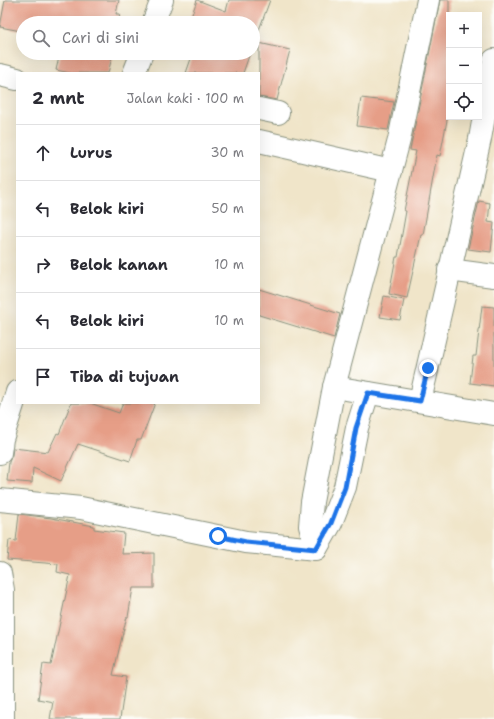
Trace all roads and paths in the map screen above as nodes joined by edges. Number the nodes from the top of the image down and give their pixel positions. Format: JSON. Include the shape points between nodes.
{"nodes":[{"id":1,"x":162,"y":0,"type":"edge"},
{"id":2,"x":428,"y":0,"type":"edge"},
{"id":3,"x":156,"y":16,"type":"edge"},
{"id":4,"x":139,"y":60,"type":"edge"},
{"id":5,"x":494,"y":60,"type":"edge"},
{"id":6,"x":134,"y":72,"type":"edge"},
{"id":7,"x":0,"y":75,"type":"edge"},
{"id":8,"x":16,"y":79,"type":"edge"},
{"id":9,"x":487,"y":140,"type":"edge"},
{"id":10,"x":260,"y":141,"type":"edge"},
{"id":11,"x":391,"y":171,"type":"junction"},
{"id":12,"x":449,"y":270,"type":"junction"},
{"id":13,"x":494,"y":276,"type":"edge"},
{"id":14,"x":334,"y":387,"type":"junction"},
{"id":15,"x":368,"y":393,"type":"junction"},
{"id":16,"x":16,"y":395,"type":"edge"},
{"id":17,"x":420,"y":401,"type":"junction"},
{"id":18,"x":494,"y":414,"type":"edge"},
{"id":19,"x":0,"y":453,"type":"edge"},
{"id":20,"x":0,"y":500,"type":"edge"},
{"id":21,"x":316,"y":549,"type":"junction"},
{"id":22,"x":0,"y":573,"type":"edge"},
{"id":23,"x":2,"y":719,"type":"edge"}],
"edges":[{"from":1,"to":3,"type":"street"},
{"from":2,"to":11,"type":"street"},
{"from":4,"to":6,"type":"street"},
{"from":5,"to":9,"type":"street"},
{"from":7,"to":8,"type":"street"},
{"from":9,"to":12,"type":"street"},
{"from":10,"to":11,"type":"street"},
{"from":11,"to":14,"type":"street"},
{"from":12,"to":13,"type":"street"},
{"from":12,"to":17,"type":"street"},
{"from":14,"to":15,"type":"street"},
{"from":14,"to":21,"type":"street","via":[[312,502],[310,526]]},
{"from":15,"to":17,"type":"street"},
{"from":15,"to":21,"type":"street","via":[[356,428],[345,487],[331,523]]},
{"from":16,"to":19,"type":"street"},
{"from":17,"to":18,"type":"street"},
{"from":20,"to":21,"type":"street","via":[[81,508],[246,542]]},
{"from":22,"to":23,"type":"street","via":[[3,590]]}]}
